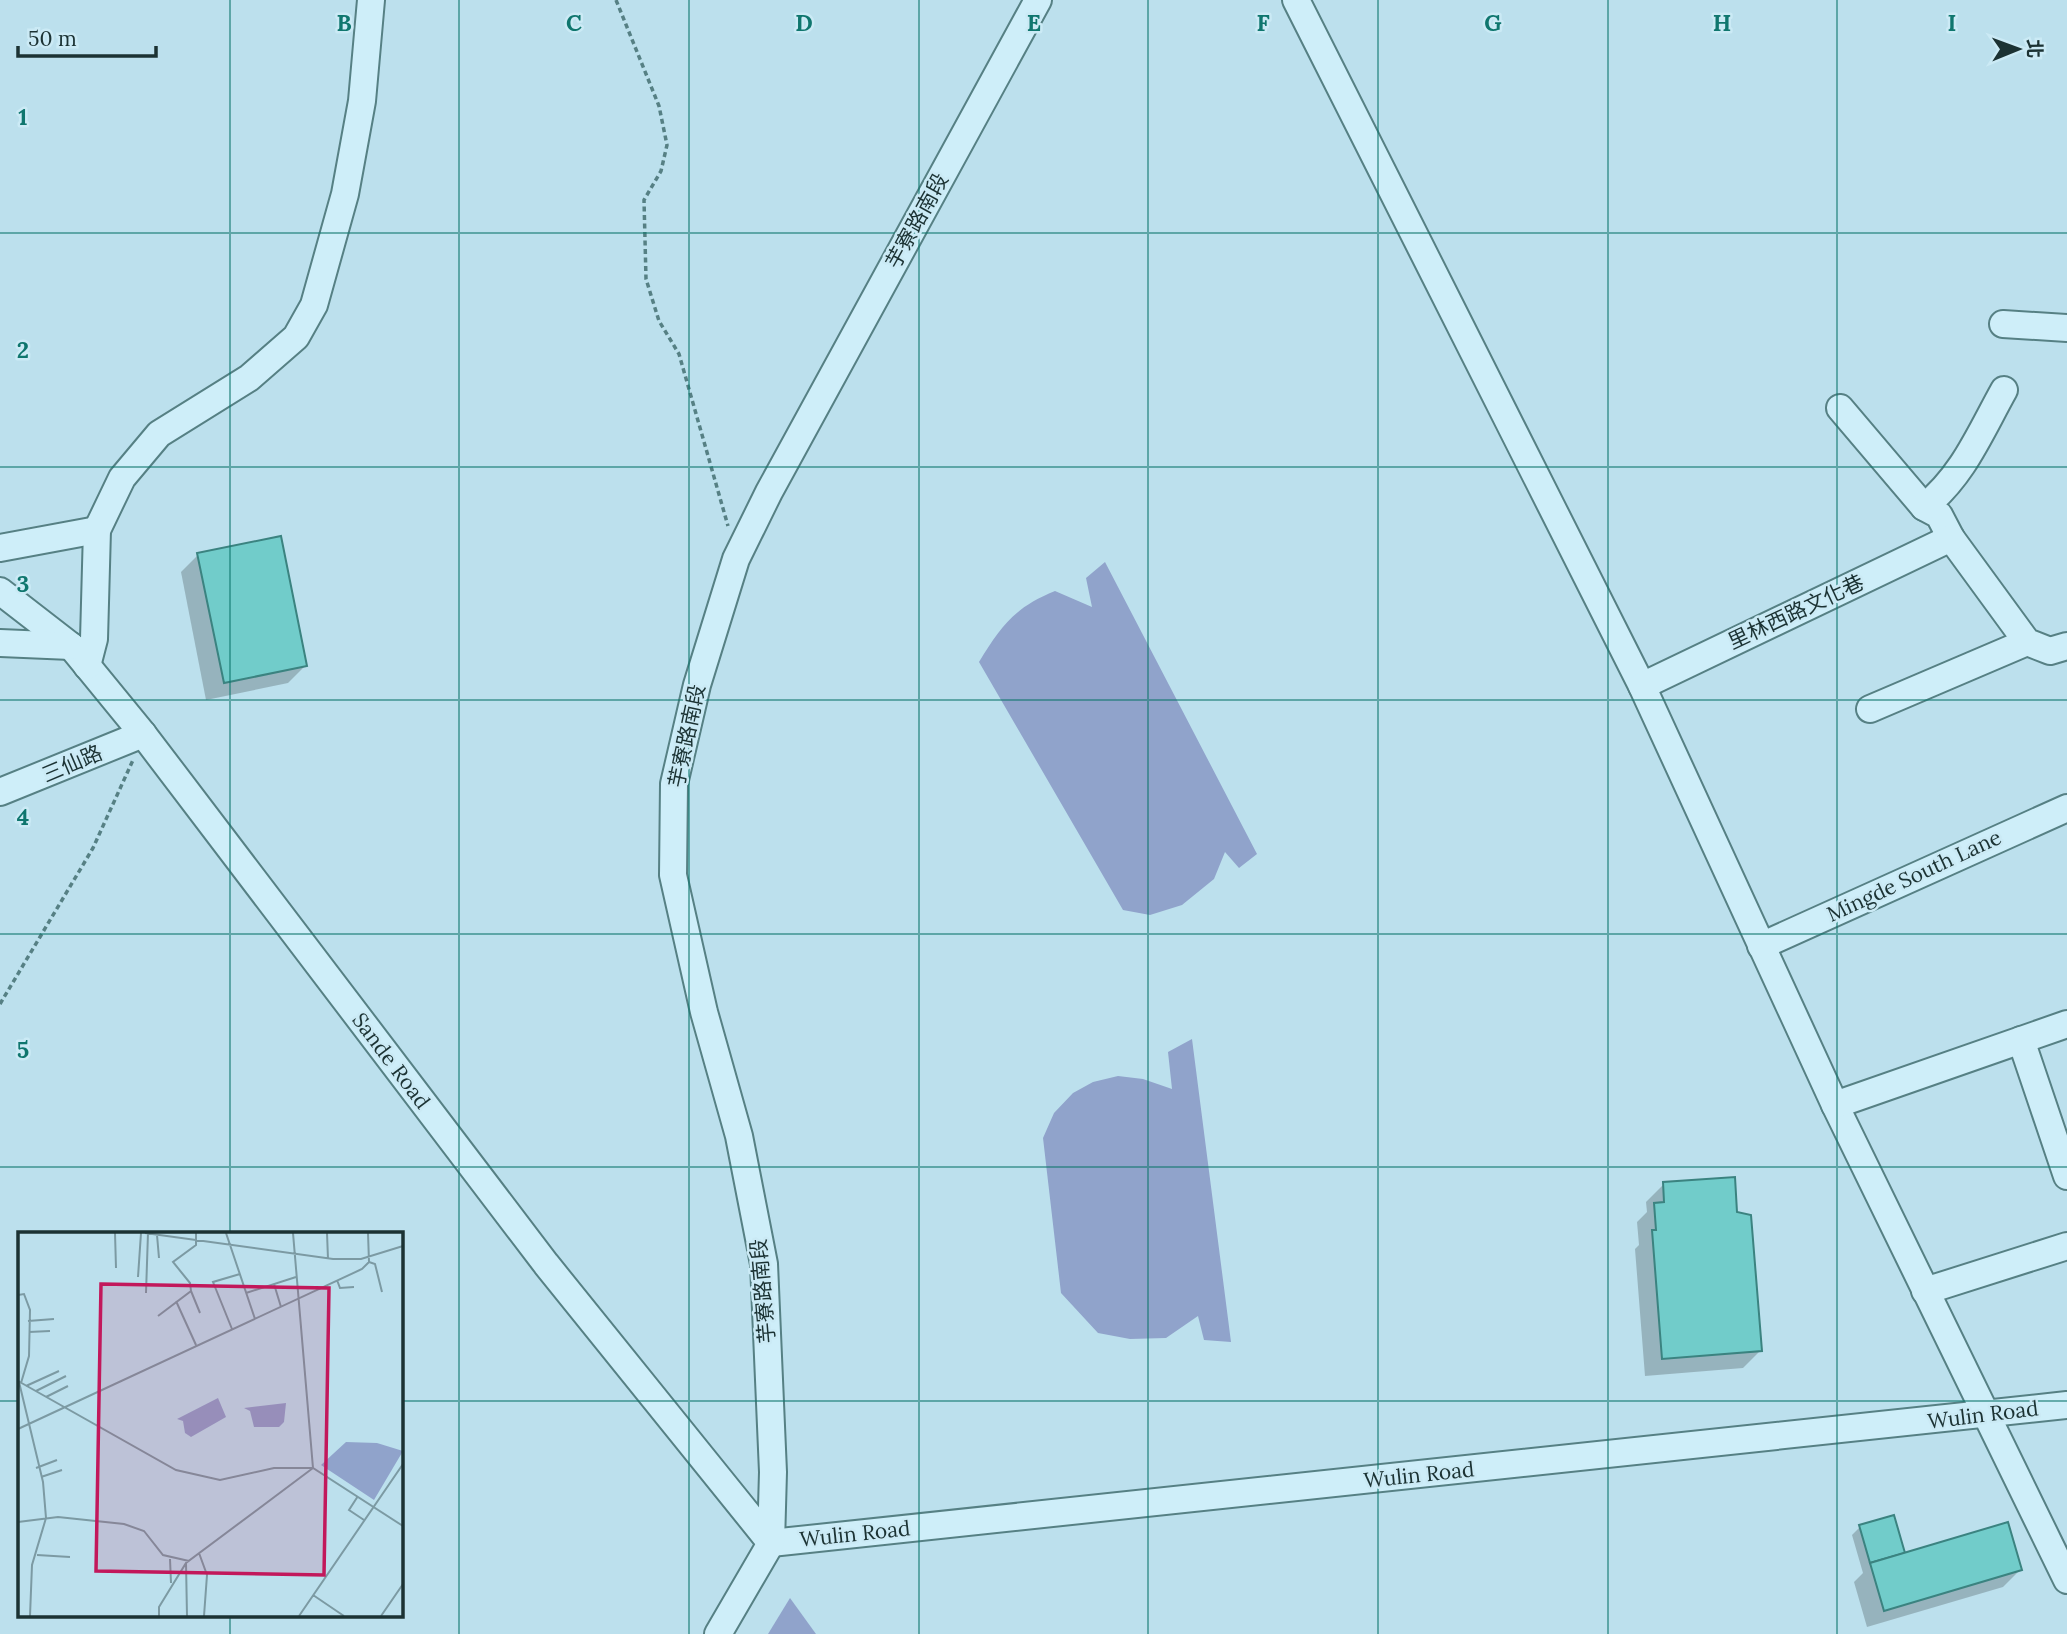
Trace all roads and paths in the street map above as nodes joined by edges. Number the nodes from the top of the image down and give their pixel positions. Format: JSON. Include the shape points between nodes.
{"nodes":[{"id":1,"x":371,"y":0,"type":"edge"},
{"id":2,"x":616,"y":0,"type":"edge"},
{"id":3,"x":1038,"y":0,"type":"edge"},
{"id":4,"x":1296,"y":0,"type":"edge"},
{"id":5,"x":2003,"y":324,"type":"dead end"},
{"id":6,"x":2067,"y":328,"type":"edge"},
{"id":7,"x":2004,"y":390,"type":"dead end"},
{"id":8,"x":1840,"y":408,"type":"dead end"},
{"id":9,"x":1924,"y":507,"type":"junction"},
{"id":10,"x":97,"y":530,"type":"junction"},
{"id":11,"x":1951,"y":538,"type":"junction"},
{"id":12,"x":0,"y":548,"type":"edge"},
{"id":13,"x":736,"y":559,"type":"junction"},
{"id":14,"x":0,"y":591,"type":"edge"},
{"id":15,"x":2027,"y":642,"type":"junction"},
{"id":16,"x":0,"y":643,"type":"edge"},
{"id":17,"x":2067,"y":646,"type":"edge"},
{"id":18,"x":79,"y":656,"type":"junction"},
{"id":19,"x":1642,"y":686,"type":"junction"},
{"id":20,"x":1870,"y":709,"type":"dead end"},
{"id":21,"x":143,"y":734,"type":"junction"},
{"id":22,"x":0,"y":792,"type":"edge"},
{"id":23,"x":2067,"y":808,"type":"edge"},
{"id":24,"x":1761,"y":946,"type":"junction"},
{"id":25,"x":0,"y":1004,"type":"edge"},
{"id":26,"x":2067,"y":1024,"type":"edge"},
{"id":27,"x":2021,"y":1040,"type":"junction"},
{"id":28,"x":1835,"y":1105,"type":"junction"},
{"id":29,"x":2067,"y":1176,"type":"edge"},
{"id":30,"x":2067,"y":1246,"type":"edge"},
{"id":31,"x":1925,"y":1291,"type":"junction"},
{"id":32,"x":2067,"y":1405,"type":"edge"},
{"id":33,"x":1986,"y":1416,"type":"junction"},
{"id":34,"x":771,"y":1543,"type":"junction"},
{"id":35,"x":2067,"y":1580,"type":"edge"},
{"id":36,"x":719,"y":1634,"type":"edge"}],
"edges":[{"from":1,"to":10,"type":"street","via":[[362,101],[345,194],[314,305],[296,337],[249,378],[159,434],[122,478]]},
{"from":2,"to":13,"type":"path","via":[[659,106],[667,145],[661,171],[644,200],[646,279],[659,321],[679,354]]},
{"from":3,"to":13,"type":"street","name":"芋寮路南段"},
{"from":4,"to":19,"type":"street"},
{"from":5,"to":6,"type":"street"},
{"from":7,"to":9,"type":"street","via":[[1958,474]]},
{"from":8,"to":9,"type":"street"},
{"from":9,"to":11,"type":"street","via":[[1939,515]]},
{"from":10,"to":12,"type":"street"},
{"from":10,"to":18,"type":"street","via":[[94,639]]},
{"from":11,"to":15,"type":"street"},
{"from":11,"to":19,"type":"street","name":"里林西路文化巷"},
{"from":13,"to":34,"type":"street","name":"芋寮路南段","via":[[697,685],[674,784],[673,875],[704,1012],[739,1136],[764,1264],[774,1472]]},
{"from":14,"to":18,"type":"street","name":"Sande Road"},
{"from":15,"to":17,"type":"street","via":[[2050,651]]},
{"from":15,"to":20,"type":"street"},
{"from":16,"to":18,"type":"street"},
{"from":18,"to":21,"type":"street","name":"Sande Road"},
{"from":19,"to":24,"type":"street"},
{"from":21,"to":22,"type":"street","name":"三仙路"},
{"from":21,"to":25,"type":"path","via":[[93,848]]},
{"from":21,"to":34,"type":"street","name":"Sande Road","via":[[546,1264]]},
{"from":23,"to":24,"type":"street","name":"Mingde South Lane"},
{"from":24,"to":28,"type":"street"},
{"from":26,"to":27,"type":"street"},
{"from":27,"to":28,"type":"street"},
{"from":27,"to":29,"type":"street"},
{"from":28,"to":31,"type":"street"},
{"from":30,"to":31,"type":"street"},
{"from":31,"to":33,"type":"street"},
{"from":32,"to":33,"type":"street","name":"Wulin Road"},
{"from":33,"to":34,"type":"street","name":"Wulin Road"},
{"from":33,"to":35,"type":"street"},
{"from":34,"to":36,"type":"street"}]}
